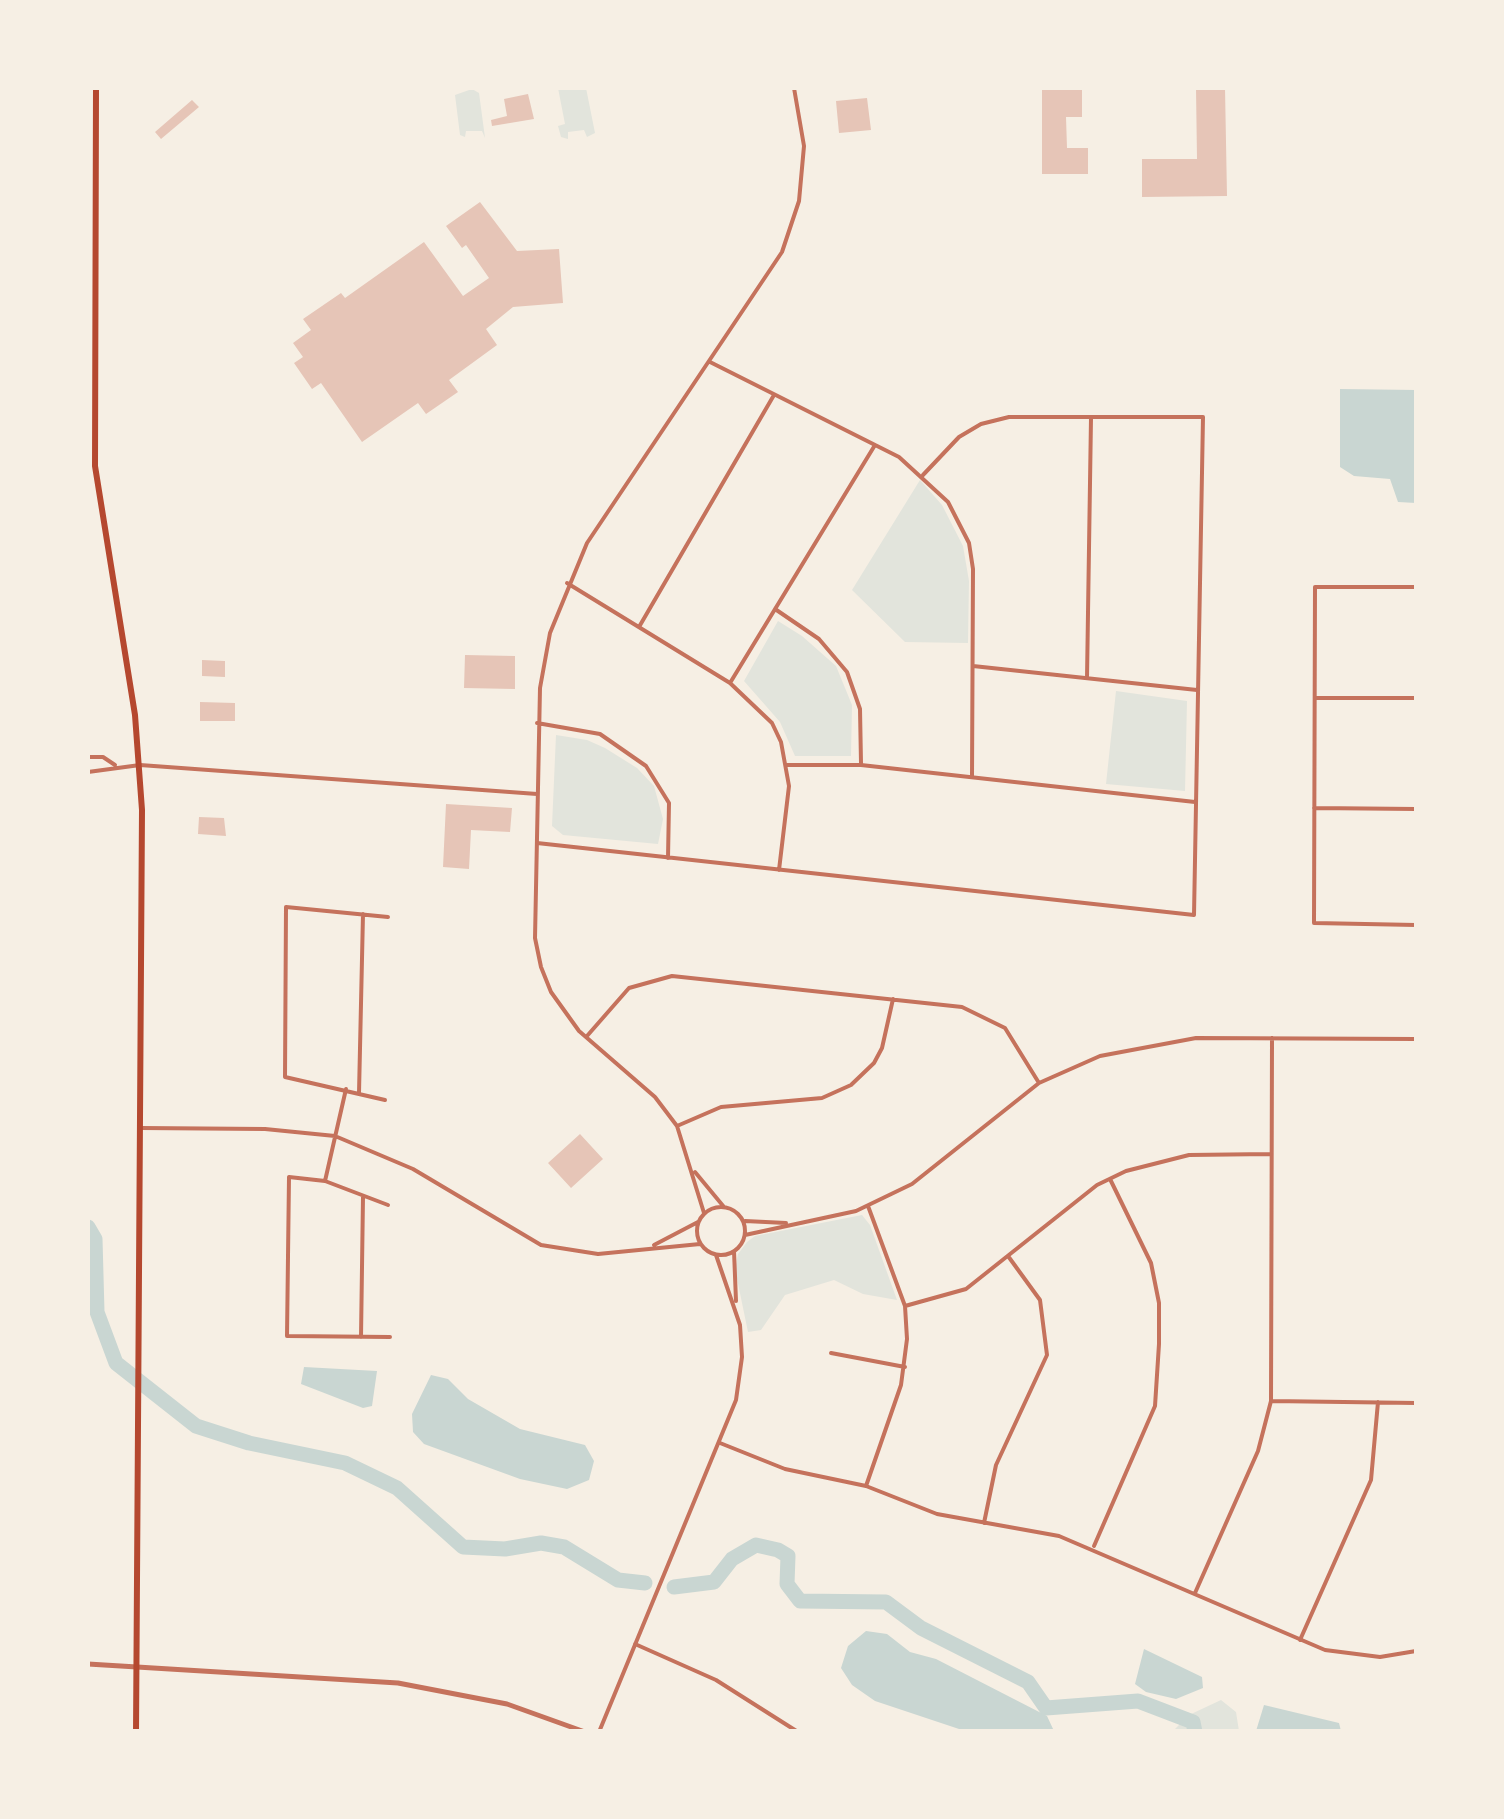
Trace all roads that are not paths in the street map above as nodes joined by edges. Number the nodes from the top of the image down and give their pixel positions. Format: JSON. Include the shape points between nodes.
{"nodes":[{"id":1,"x":96,"y":88,"type":"edge"},
{"id":2,"x":794,"y":88,"type":"edge"},
{"id":3,"x":710,"y":362,"type":"junction"},
{"id":4,"x":774,"y":395,"type":"junction"},
{"id":5,"x":1091,"y":418,"type":"junction"},
{"id":6,"x":876,"y":445,"type":"junction"},
{"id":7,"x":923,"y":475,"type":"junction"},
{"id":8,"x":567,"y":584,"type":"junction"},
{"id":9,"x":1416,"y":587,"type":"edge"},
{"id":10,"x":775,"y":609,"type":"junction"},
{"id":11,"x":639,"y":628,"type":"junction"},
{"id":12,"x":973,"y":666,"type":"junction"},
{"id":13,"x":1086,"y":678,"type":"junction"},
{"id":14,"x":730,"y":683,"type":"junction"},
{"id":15,"x":1197,"y":690,"type":"junction"},
{"id":16,"x":1316,"y":698,"type":"junction"},
{"id":17,"x":1416,"y":698,"type":"edge"},
{"id":18,"x":537,"y":724,"type":"junction"},
{"id":19,"x":88,"y":757,"type":"edge"},
{"id":20,"x":115,"y":765,"type":"junction"},
{"id":21,"x":140,"y":765,"type":"junction"},
{"id":22,"x":860,"y":765,"type":"junction"},
{"id":23,"x":787,"y":766,"type":"junction"},
{"id":24,"x":88,"y":772,"type":"edge"},
{"id":25,"x":972,"y":777,"type":"junction"},
{"id":26,"x":537,"y":794,"type":"junction"},
{"id":27,"x":1194,"y":802,"type":"junction"},
{"id":28,"x":1314,"y":808,"type":"junction"},
{"id":29,"x":1416,"y":809,"type":"edge"},
{"id":30,"x":537,"y":843,"type":"junction"},
{"id":31,"x":668,"y":858,"type":"junction"},
{"id":32,"x":779,"y":870,"type":"junction"},
{"id":33,"x":363,"y":914,"type":"junction"},
{"id":34,"x":388,"y":917,"type":"dead end"},
{"id":35,"x":1416,"y":925,"type":"edge"},
{"id":36,"x":893,"y":1000,"type":"junction"},
{"id":37,"x":587,"y":1036,"type":"junction"},
{"id":38,"x":1272,"y":1038,"type":"junction"},
{"id":39,"x":1416,"y":1039,"type":"edge"},
{"id":40,"x":1039,"y":1082,"type":"junction"},
{"id":41,"x":346,"y":1089,"type":"junction"},
{"id":42,"x":359,"y":1093,"type":"junction"},
{"id":43,"x":385,"y":1100,"type":"dead end"},
{"id":44,"x":677,"y":1126,"type":"junction"},
{"id":45,"x":140,"y":1128,"type":"junction"},
{"id":46,"x":335,"y":1136,"type":"junction"},
{"id":47,"x":1270,"y":1154,"type":"junction"},
{"id":48,"x":694,"y":1172,"type":"junction"},
{"id":49,"x":1110,"y":1179,"type":"junction"},
{"id":50,"x":326,"y":1181,"type":"junction"},
{"id":51,"x":364,"y":1196,"type":"junction"},
{"id":52,"x":388,"y":1205,"type":"dead end"},
{"id":53,"x":868,"y":1206,"type":"junction"},
{"id":54,"x":724,"y":1207,"type":"junction"},
{"id":55,"x":704,"y":1213,"type":"junction"},
{"id":56,"x":743,"y":1221,"type":"junction"},
{"id":57,"x":698,"y":1222,"type":"junction"},
{"id":58,"x":790,"y":1223,"type":"junction"},
{"id":59,"x":745,"y":1235,"type":"junction"},
{"id":60,"x":700,"y":1244,"type":"junction"},
{"id":61,"x":645,"y":1249,"type":"junction"},
{"id":62,"x":734,"y":1252,"type":"junction"},
{"id":63,"x":716,"y":1255,"type":"junction"},
{"id":64,"x":1008,"y":1256,"type":"junction"},
{"id":65,"x":905,"y":1306,"type":"junction"},
{"id":66,"x":736,"y":1310,"type":"junction"},
{"id":67,"x":361,"y":1337,"type":"junction"},
{"id":68,"x":390,"y":1337,"type":"dead end"},
{"id":69,"x":832,"y":1353,"type":"dead end"},
{"id":70,"x":905,"y":1367,"type":"junction"},
{"id":71,"x":1271,"y":1401,"type":"junction"},
{"id":72,"x":1378,"y":1402,"type":"junction"},
{"id":73,"x":1416,"y":1403,"type":"edge"},
{"id":74,"x":720,"y":1443,"type":"junction"},
{"id":75,"x":866,"y":1486,"type":"junction"},
{"id":76,"x":984,"y":1522,"type":"junction"},
{"id":77,"x":1093,"y":1548,"type":"junction"},
{"id":78,"x":1194,"y":1594,"type":"junction"},
{"id":79,"x":1300,"y":1640,"type":"junction"},
{"id":80,"x":635,"y":1644,"type":"junction"},
{"id":81,"x":1416,"y":1651,"type":"edge"},
{"id":82,"x":88,"y":1664,"type":"edge"},
{"id":83,"x":136,"y":1667,"type":"junction"},
{"id":84,"x":136,"y":1732,"type":"edge"},
{"id":85,"x":584,"y":1732,"type":"edge"},
{"id":86,"x":598,"y":1732,"type":"edge"},
{"id":87,"x":798,"y":1732,"type":"edge"}],
"edges":[{"from":1,"to":21,"type":"main road","via":[[94,466]]},
{"from":2,"to":3,"type":"street","via":[[804,146],[792,228],[770,275]]},
{"from":3,"to":4,"type":"street"},
{"from":3,"to":8,"type":"street","via":[[587,542]]},
{"from":4,"to":6,"type":"street"},
{"from":4,"to":11,"type":"street"},
{"from":5,"to":7,"type":"street","via":[[1009,417],[981,424]]},
{"from":5,"to":13,"type":"street"},
{"from":5,"to":15,"type":"street","via":[[1203,418]]},
{"from":6,"to":7,"type":"street"},
{"from":6,"to":10,"type":"street"},
{"from":7,"to":12,"type":"street","via":[[948,502],[968,542]]},
{"from":8,"to":11,"type":"street"},
{"from":8,"to":18,"type":"street","via":[[550,633]]},
{"from":9,"to":16,"type":"street","via":[[1315,587]]},
{"from":10,"to":14,"type":"street"},
{"from":10,"to":22,"type":"street","via":[[820,639],[848,672],[860,709]]},
{"from":11,"to":14,"type":"street"},
{"from":12,"to":13,"type":"street"},
{"from":12,"to":25,"type":"street"},
{"from":13,"to":15,"type":"street"},
{"from":14,"to":23,"type":"street","via":[[772,723]]},
{"from":15,"to":27,"type":"street"},
{"from":16,"to":17,"type":"street"},
{"from":16,"to":28,"type":"street"},
{"from":18,"to":26,"type":"street"},
{"from":18,"to":31,"type":"street","via":[[600,734],[646,766],[669,803]]},
{"from":19,"to":20,"type":"street"},
{"from":20,"to":21,"type":"street"},
{"from":20,"to":24,"type":"street"},
{"from":21,"to":26,"type":"street"},
{"from":21,"to":45,"type":"main road"},
{"from":22,"to":23,"type":"street"},
{"from":22,"to":25,"type":"street"},
{"from":23,"to":32,"type":"street"},
{"from":25,"to":27,"type":"street"},
{"from":26,"to":30,"type":"street"},
{"from":27,"to":32,"type":"street","via":[[1194,915]]},
{"from":28,"to":29,"type":"street"},
{"from":28,"to":35,"type":"street","via":[[1314,922]]},
{"from":30,"to":31,"type":"street"},
{"from":30,"to":37,"type":"street","via":[[541,967],[551,992]]},
{"from":31,"to":32,"type":"street"},
{"from":33,"to":34,"type":"street"},
{"from":33,"to":41,"type":"street","via":[[286,907],[285,1077]]},
{"from":33,"to":42,"type":"street"},
{"from":36,"to":37,"type":"street","via":[[653,978],[628,988]]},
{"from":36,"to":40,"type":"street","via":[[985,1015],[1005,1028]]},
{"from":36,"to":44,"type":"street","via":[[882,1048],[851,1085],[822,1098],[721,1107]]},
{"from":37,"to":44,"type":"street"},
{"from":38,"to":39,"type":"street"},
{"from":38,"to":40,"type":"street","via":[[1154,1043],[1100,1056]]},
{"from":38,"to":47,"type":"street"},
{"from":40,"to":53,"type":"street","via":[[912,1184]]},
{"from":41,"to":42,"type":"street"},
{"from":41,"to":46,"type":"street"},
{"from":42,"to":43,"type":"street"},
{"from":44,"to":48,"type":"street"},
{"from":45,"to":46,"type":"street"},
{"from":45,"to":83,"type":"main road"},
{"from":46,"to":50,"type":"street"},
{"from":46,"to":61,"type":"street","via":[[413,1169],[541,1245],[598,1254]]},
{"from":47,"to":49,"type":"street","via":[[1189,1155]]},
{"from":47,"to":71,"type":"street"},
{"from":48,"to":54,"type":"street"},
{"from":48,"to":55,"type":"street"},
{"from":49,"to":64,"type":"street"},
{"from":49,"to":77,"type":"street","via":[[1151,1263],[1160,1344],[1155,1406]]},
{"from":50,"to":51,"type":"street"},
{"from":50,"to":67,"type":"street","via":[[288,1177],[287,1336]]},
{"from":51,"to":52,"type":"street"},
{"from":51,"to":67,"type":"street"},
{"from":53,"to":58,"type":"street"},
{"from":53,"to":65,"type":"street"},
{"from":54,"to":55,"type":"street"},
{"from":54,"to":56,"type":"street"},
{"from":55,"to":57,"type":"street"},
{"from":56,"to":58,"type":"street"},
{"from":56,"to":59,"type":"street"},
{"from":57,"to":60,"type":"street"},
{"from":57,"to":61,"type":"street"},
{"from":58,"to":59,"type":"street"},
{"from":59,"to":62,"type":"street"},
{"from":60,"to":61,"type":"street"},
{"from":60,"to":63,"type":"street"},
{"from":62,"to":63,"type":"street"},
{"from":62,"to":66,"type":"street"},
{"from":63,"to":66,"type":"street"},
{"from":64,"to":65,"type":"street","via":[[966,1290]]},
{"from":64,"to":76,"type":"street","via":[[1040,1300],[1047,1355],[996,1465]]},
{"from":65,"to":70,"type":"street"},
{"from":66,"to":74,"type":"street","via":[[740,1373]]},
{"from":67,"to":68,"type":"street"},
{"from":69,"to":70,"type":"street"},
{"from":70,"to":75,"type":"street"},
{"from":71,"to":72,"type":"street"},
{"from":71,"to":78,"type":"street","via":[[1258,1452]]},
{"from":72,"to":73,"type":"street"},
{"from":72,"to":79,"type":"street","via":[[1371,1480]]},
{"from":74,"to":75,"type":"street","via":[[785,1470]]},
{"from":74,"to":80,"type":"street"},
{"from":75,"to":76,"type":"street","via":[[938,1514]]},
{"from":76,"to":77,"type":"street"},
{"from":77,"to":78,"type":"street"},
{"from":78,"to":79,"type":"street"},
{"from":79,"to":81,"type":"street","via":[[1344,1655]]},
{"from":80,"to":86,"type":"street"},
{"from":80,"to":87,"type":"street","via":[[716,1680]]},
{"from":82,"to":83,"type":"street"},
{"from":83,"to":84,"type":"main road"},
{"from":83,"to":85,"type":"street","via":[[398,1683],[507,1704]]}]}
